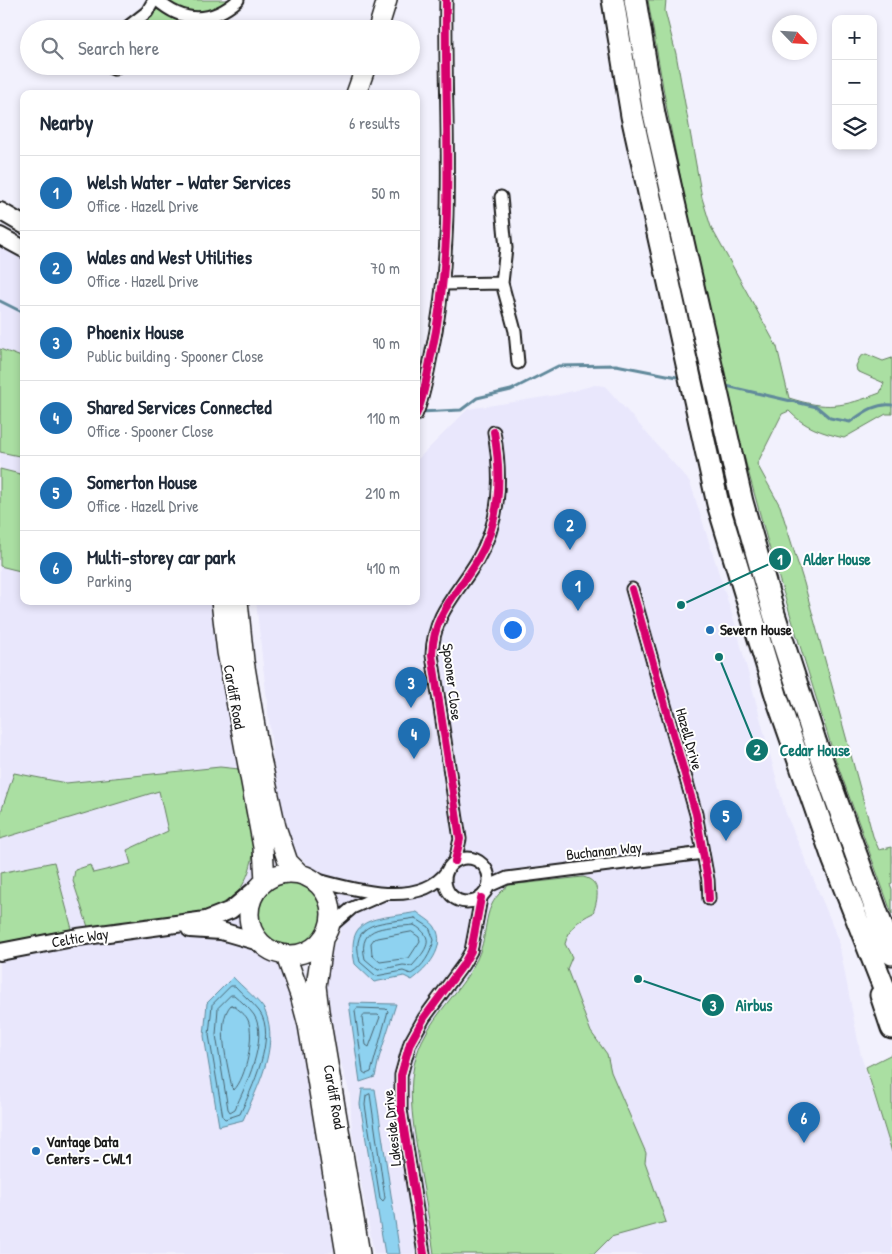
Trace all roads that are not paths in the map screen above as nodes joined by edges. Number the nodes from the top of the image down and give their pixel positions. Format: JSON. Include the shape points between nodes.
{"nodes":[{"id":1,"x":156,"y":0,"type":"edge"},
{"id":2,"x":238,"y":0,"type":"edge"},
{"id":3,"x":387,"y":0,"type":"edge"},
{"id":4,"x":446,"y":0,"type":"edge"},
{"id":5,"x":613,"y":0,"type":"edge"},
{"id":6,"x":635,"y":0,"type":"edge"},
{"id":7,"x":137,"y":20,"type":"edge"},
{"id":8,"x":197,"y":20,"type":"joint"},
{"id":9,"x":381,"y":20,"type":"edge"},
{"id":10,"x":363,"y":75,"type":"edge"},
{"id":11,"x":357,"y":90,"type":"edge"},
{"id":12,"x":502,"y":197,"type":"dead end"},
{"id":13,"x":0,"y":211,"type":"edge"},
{"id":14,"x":20,"y":223,"type":"edge"},
{"id":15,"x":0,"y":236,"type":"edge"},
{"id":16,"x":20,"y":247,"type":"edge"},
{"id":17,"x":502,"y":283,"type":"junction"},
{"id":18,"x":444,"y":284,"type":"junction"},
{"id":19,"x":518,"y":363,"type":"dead end"},
{"id":20,"x":420,"y":403,"type":"edge"},
{"id":21,"x":494,"y":432,"type":"dead end"},
{"id":22,"x":632,"y":589,"type":"dead end"},
{"id":23,"x":221,"y":605,"type":"edge"},
{"id":24,"x":238,"y":605,"type":"edge"},
{"id":25,"x":460,"y":839,"type":"junction"},
{"id":26,"x":703,"y":853,"type":"junction"},
{"id":27,"x":471,"y":858,"type":"junction"},
{"id":28,"x":455,"y":862,"type":"junction"},
{"id":29,"x":484,"y":865,"type":"junction"},
{"id":30,"x":447,"y":871,"type":"junction"},
{"id":31,"x":304,"y":875,"type":"junction"},
{"id":32,"x":507,"y":878,"type":"junction"},
{"id":33,"x":261,"y":885,"type":"junction"},
{"id":34,"x":489,"y":886,"type":"junction"},
{"id":35,"x":427,"y":888,"type":"junction"},
{"id":36,"x":448,"y":892,"type":"junction"},
{"id":37,"x":386,"y":894,"type":"junction"},
{"id":38,"x":480,"y":898,"type":"junction"},
{"id":39,"x":709,"y":899,"type":"dead end"},
{"id":40,"x":464,"y":902,"type":"junction"},
{"id":41,"x":852,"y":909,"type":"junction"},
{"id":42,"x":160,"y":928,"type":"junction"},
{"id":43,"x":475,"y":930,"type":"junction"},
{"id":44,"x":326,"y":933,"type":"junction"},
{"id":45,"x":259,"y":942,"type":"junction"},
{"id":46,"x":891,"y":950,"type":"edge"},
{"id":47,"x":0,"y":952,"type":"edge"},
{"id":48,"x":286,"y":956,"type":"junction"},
{"id":49,"x":892,"y":1008,"type":"edge"},
{"id":50,"x":892,"y":1028,"type":"edge"},
{"id":51,"x":346,"y":1254,"type":"edge"},
{"id":52,"x":360,"y":1254,"type":"edge"},
{"id":53,"x":424,"y":1254,"type":"edge"}],
"edges":[{"from":1,"to":7,"type":"street"},
{"from":1,"to":8,"type":"street"},
{"from":2,"to":8,"type":"street","via":[[212,16]]},
{"from":3,"to":9,"type":"main road"},
{"from":4,"to":18,"type":"street","via":[[448,127]]},
{"from":5,"to":41,"type":"highway","via":[[632,116],[718,504],[777,698]]},
{"from":6,"to":46,"type":"highway","via":[[654,114],[742,502],[815,741]]},
{"from":10,"to":11,"type":"main road"},
{"from":12,"to":17,"type":"street","via":[[506,248]]},
{"from":13,"to":14,"type":"street"},
{"from":15,"to":16,"type":"street"},
{"from":17,"to":18,"type":"street"},
{"from":17,"to":19,"type":"street","via":[[515,331]]},
{"from":18,"to":20,"type":"street"},
{"from":21,"to":25,"type":"street","name":"Spooner Close","via":[[501,476],[494,520],[480,556],[440,615],[432,636],[432,655]]},
{"from":22,"to":26,"type":"street","name":"Hazell Drive","via":[[687,779]]},
{"from":23,"to":33,"type":"main road","name":"Cardiff Road","via":[[228,661],[263,848]]},
{"from":24,"to":31,"type":"main road","name":"Cardiff Road","via":[[257,741],[276,827],[288,862]]},
{"from":25,"to":27,"type":"street","name":"Spooner Close"},
{"from":25,"to":28,"type":"street","name":"Spooner Close"},
{"from":26,"to":32,"type":"street","name":"Buchanan Way"},
{"from":26,"to":39,"type":"street","name":"Hazell Drive"},
{"from":27,"to":28,"type":"street"},
{"from":27,"to":29,"type":"street"},
{"from":28,"to":30,"type":"street"},
{"from":29,"to":32,"type":"street","via":[[496,875]]},
{"from":29,"to":34,"type":"street","via":[[490,879]]},
{"from":30,"to":35,"type":"street","via":[[439,882]]},
{"from":30,"to":36,"type":"street"},
{"from":31,"to":33,"type":"main road","via":[[284,873]]},
{"from":31,"to":37,"type":"street","via":[[344,887]]},
{"from":31,"to":44,"type":"main road","name":"Cardiff Road","via":[[322,888],[330,902],[332,916]]},
{"from":32,"to":34,"type":"street","name":"Buchanan Way"},
{"from":33,"to":42,"type":"street","name":"Celtic Way","via":[[232,910],[206,920]]},
{"from":33,"to":45,"type":"main road","name":"Cardiff Road","via":[[249,908],[250,925]]},
{"from":34,"to":38,"type":"street","name":"Buchanan Way"},
{"from":35,"to":36,"type":"street"},
{"from":35,"to":37,"type":"street"},
{"from":36,"to":40,"type":"street"},
{"from":37,"to":44,"type":"street","via":[[352,908]]},
{"from":38,"to":40,"type":"street"},
{"from":38,"to":43,"type":"street","name":"Lakeside Drive"},
{"from":40,"to":43,"type":"street"},
{"from":41,"to":49,"type":"highway"},
{"from":41,"to":50,"type":"highway"},
{"from":42,"to":45,"type":"street","name":"Celtic Way","via":[[221,931]]},
{"from":42,"to":47,"type":"street","name":"Celtic Way","via":[[78,937]]},
{"from":43,"to":53,"type":"street","name":"Lakeside Drive","via":[[471,951],[424,1018],[404,1059],[401,1110]]},
{"from":44,"to":48,"type":"main road","via":[[313,949]]},
{"from":44,"to":52,"type":"main road","name":"Cardiff Road","via":[[316,986]]},
{"from":45,"to":48,"type":"main road","via":[[274,953]]},
{"from":48,"to":51,"type":"main road","name":"Cardiff Road","via":[[308,1025]]}]}
